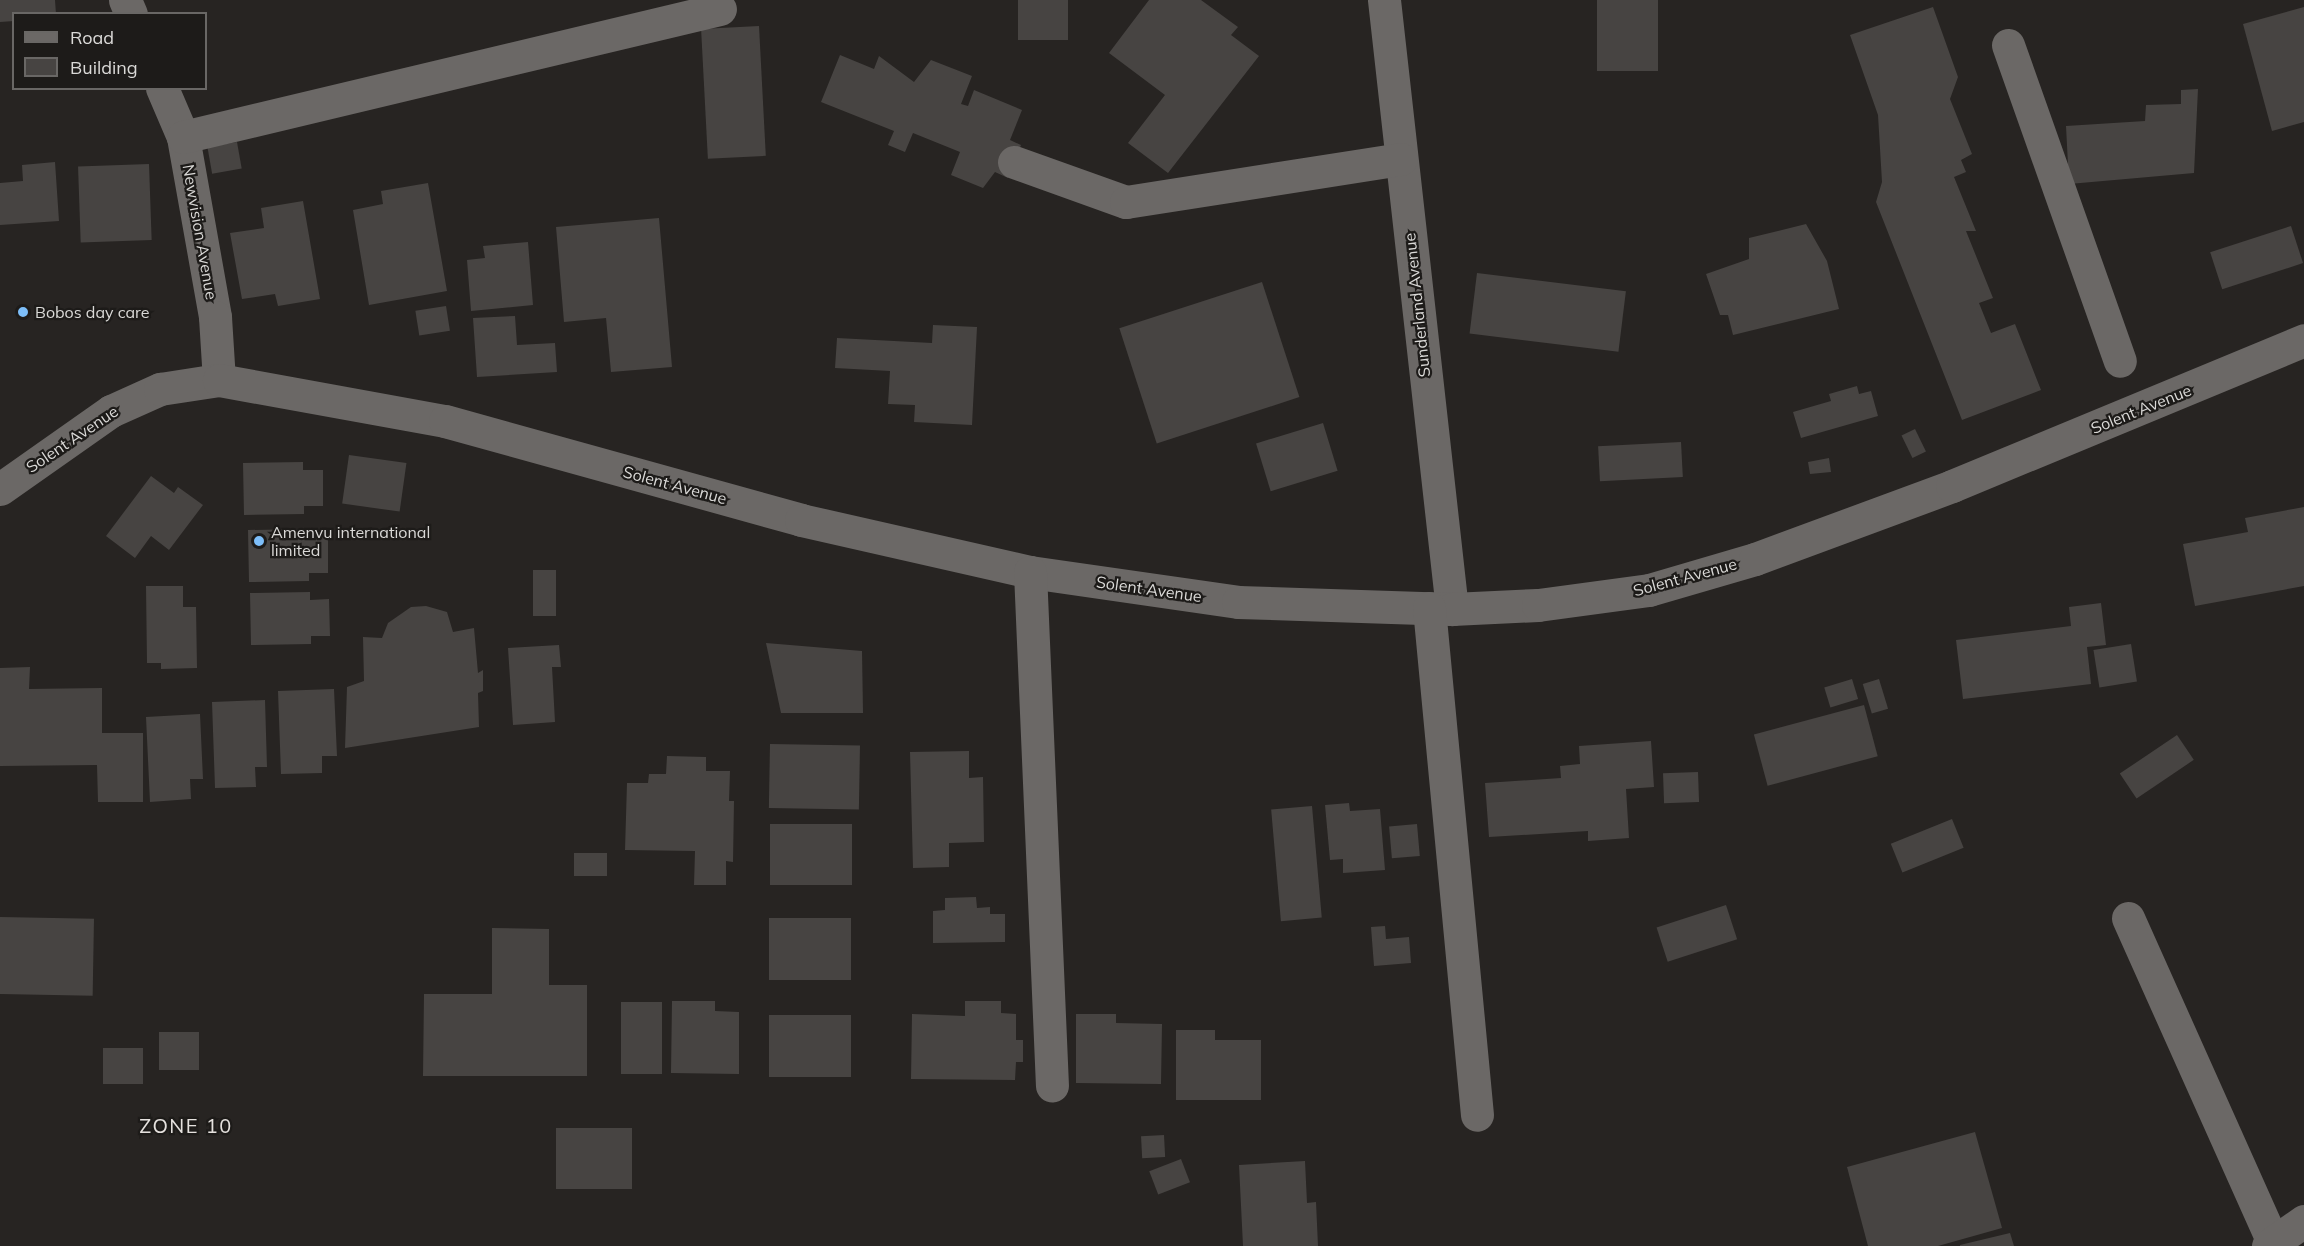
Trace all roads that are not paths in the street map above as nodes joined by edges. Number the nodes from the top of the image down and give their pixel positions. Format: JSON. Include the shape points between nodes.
{"nodes":[{"id":1,"x":1384,"y":0,"type":"edge"},
{"id":2,"x":720,"y":9,"type":"dead end"},
{"id":3,"x":2008,"y":45,"type":"dead end"},
{"id":4,"x":163,"y":90,"type":"edge"},
{"id":5,"x":183,"y":137,"type":"junction"},
{"id":6,"x":1401,"y":159,"type":"junction"},
{"id":7,"x":1014,"y":162,"type":"dead end"},
{"id":8,"x":2304,"y":340,"type":"edge"},
{"id":9,"x":219,"y":380,"type":"junction"},
{"id":10,"x":2140,"y":409,"type":"junction"},
{"id":11,"x":0,"y":489,"type":"edge"},
{"id":12,"x":1030,"y":572,"type":"junction"},
{"id":13,"x":1440,"y":609,"type":"junction"},
{"id":14,"x":2128,"y":918,"type":"dead end"},
{"id":15,"x":1052,"y":1086,"type":"dead end"},
{"id":16,"x":1477,"y":1115,"type":"dead end"},
{"id":17,"x":2304,"y":1221,"type":"edge"},
{"id":18,"x":2271,"y":1244,"type":"edge"}],
"edges":[{"from":1,"to":6,"type":"street","name":"Sunderland Avenue"},
{"from":2,"to":5,"type":"street"},
{"from":3,"to":10,"type":"street"},
{"from":4,"to":5,"type":"street","name":"Newvision Avenue"},
{"from":5,"to":9,"type":"street","name":"Newvision Avenue","via":[[215,317]]},
{"from":6,"to":7,"type":"street","via":[[1126,202]]},
{"from":6,"to":13,"type":"street","name":"Sunderland Avenue"},
{"from":8,"to":10,"type":"street","name":"Solent Avenue"},
{"from":9,"to":11,"type":"street","name":"Solent Avenue","via":[[160,389],[111,411]]},
{"from":9,"to":12,"type":"street","name":"Solent Avenue","via":[[445,421],[801,520]]},
{"from":10,"to":13,"type":"street","name":"Solent Avenue","via":[[1930,494],[1755,559],[1670,584],[1538,605]]},
{"from":12,"to":13,"type":"street","name":"Solent Avenue","via":[[1238,602]]},
{"from":12,"to":15,"type":"street"},
{"from":13,"to":16,"type":"street","name":"Sunderland Avenue"},
{"from":14,"to":18,"type":"street"},
{"from":17,"to":18,"type":"street"}]}
